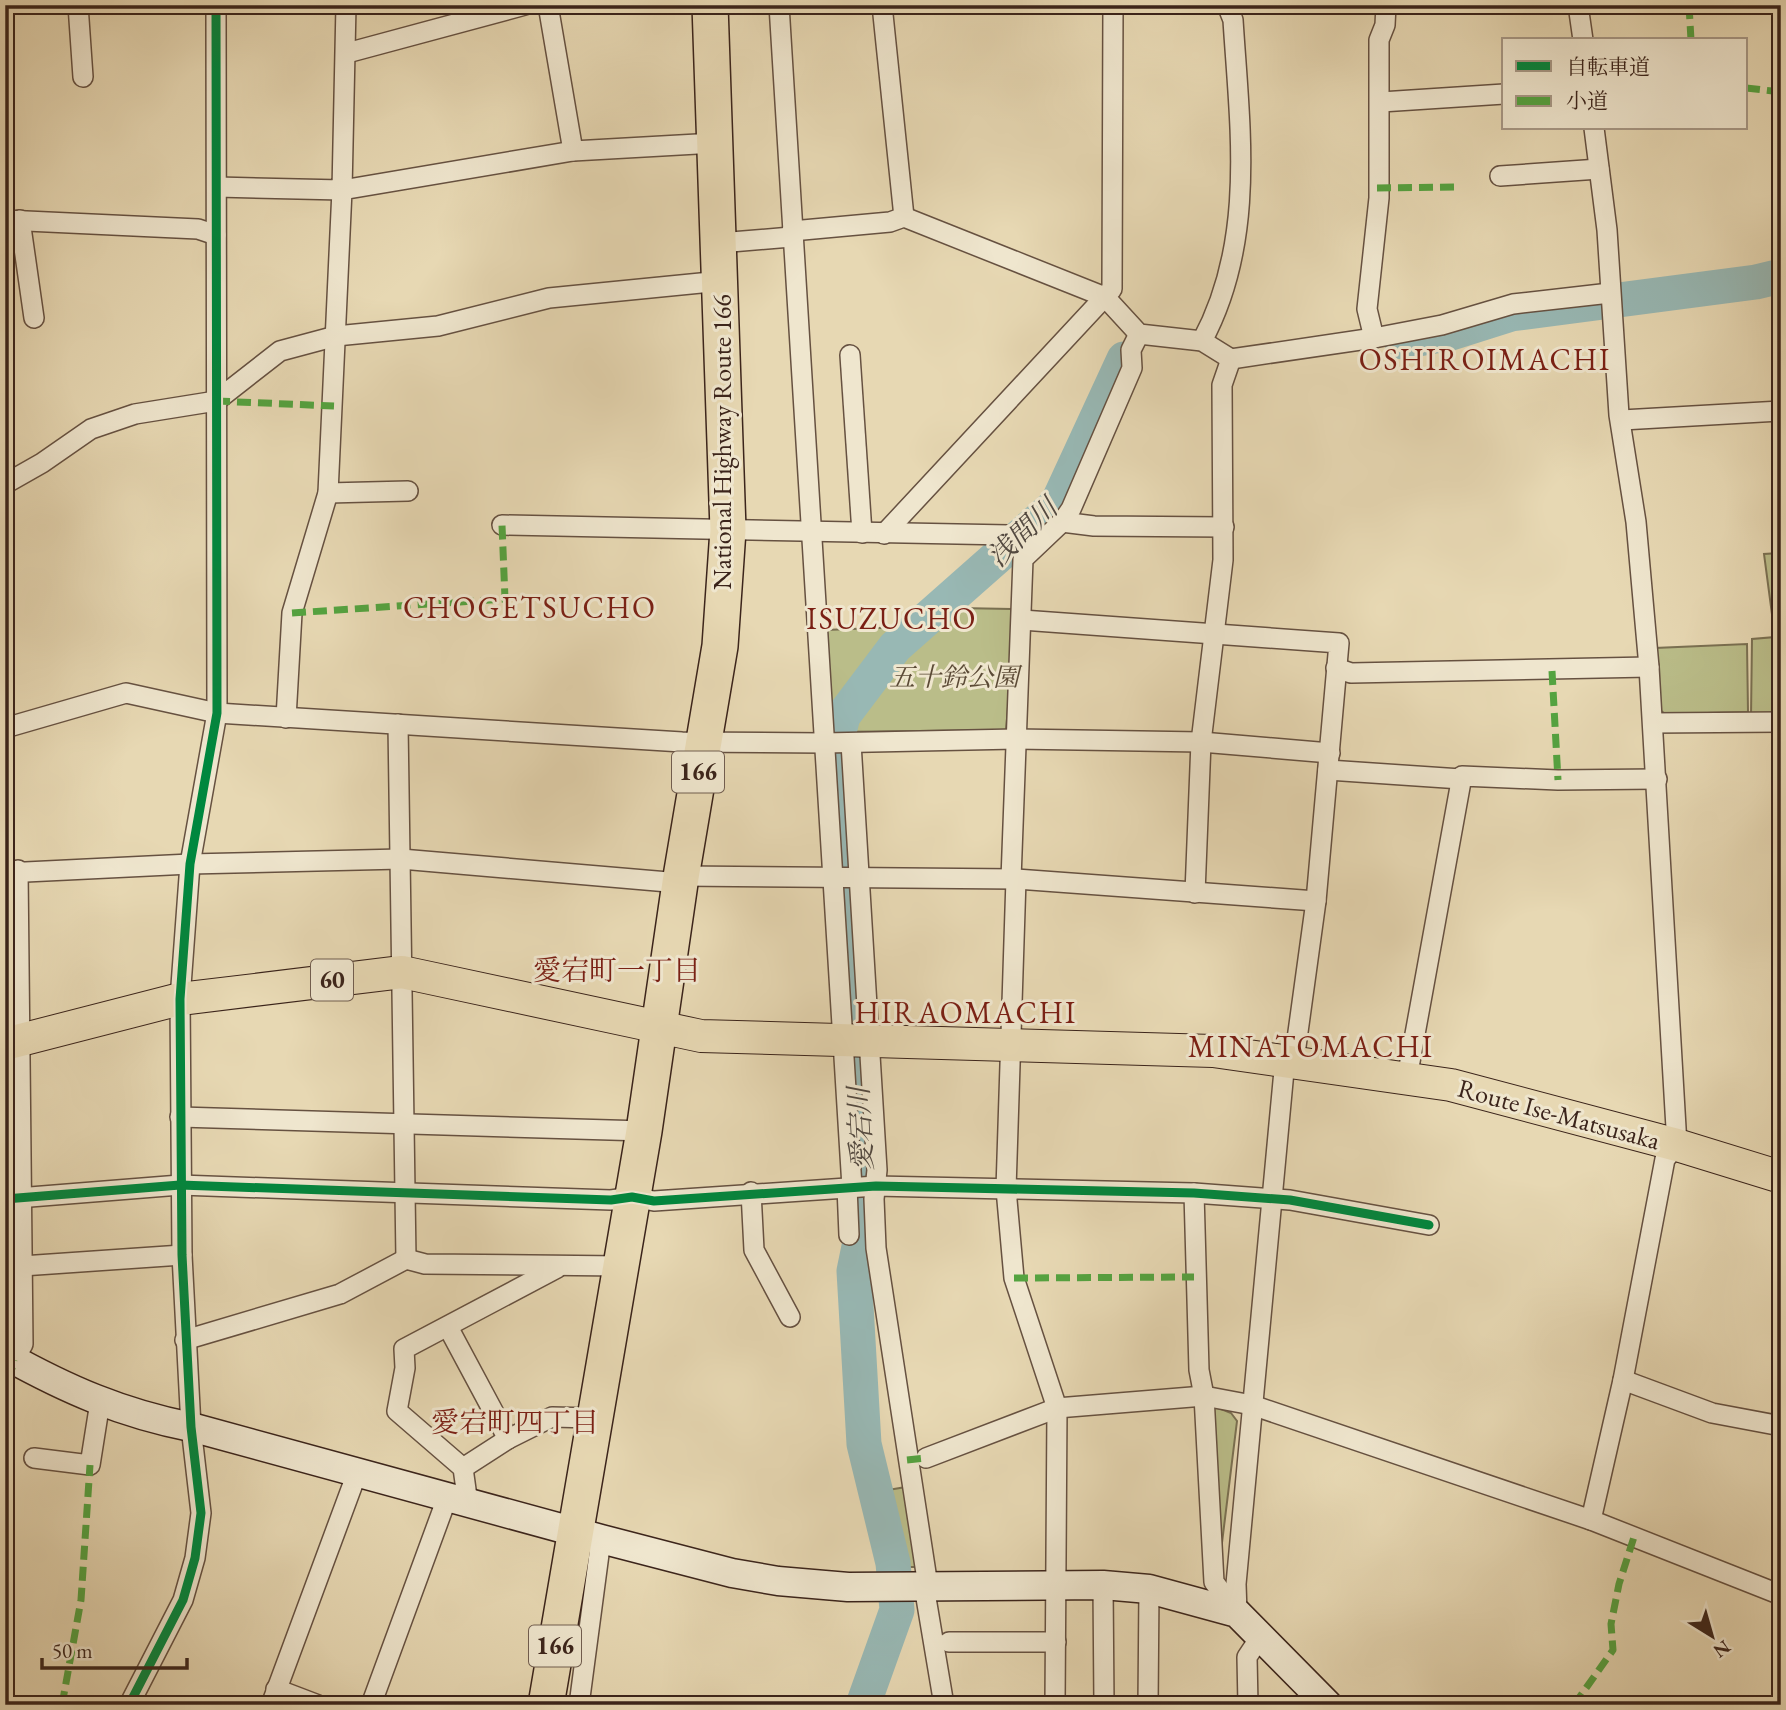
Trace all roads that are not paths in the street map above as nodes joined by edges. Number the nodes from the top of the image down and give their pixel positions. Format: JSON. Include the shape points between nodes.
{"nodes":[{"id":1,"x":78,"y":5,"type":"edge"},
{"id":2,"x":216,"y":5,"type":"edge"},
{"id":3,"x":346,"y":5,"type":"edge"},
{"id":4,"x":525,"y":5,"type":"edge"},
{"id":5,"x":548,"y":5,"type":"edge"},
{"id":6,"x":710,"y":5,"type":"edge"},
{"id":7,"x":779,"y":5,"type":"edge"},
{"id":8,"x":882,"y":5,"type":"edge"},
{"id":9,"x":1113,"y":5,"type":"edge"},
{"id":10,"x":1227,"y":5,"type":"edge"},
{"id":11,"x":1386,"y":5,"type":"edge"},
{"id":12,"x":1578,"y":5,"type":"edge"},
{"id":13,"x":1583,"y":38,"type":"edge"},
{"id":14,"x":346,"y":53,"type":"junction"},
{"id":15,"x":83,"y":77,"type":"dead end"},
{"id":16,"x":1502,"y":94,"type":"edge"},
{"id":17,"x":1381,"y":102,"type":"junction"},
{"id":18,"x":1594,"y":130,"type":"edge"},
{"id":19,"x":716,"y":143,"type":"junction"},
{"id":20,"x":573,"y":151,"type":"junction"},
{"id":21,"x":1599,"y":169,"type":"junction"},
{"id":22,"x":1500,"y":176,"type":"dead end"},
{"id":23,"x":217,"y":187,"type":"junction"},
{"id":24,"x":342,"y":190,"type":"junction"},
{"id":25,"x":904,"y":217,"type":"junction"},
{"id":26,"x":12,"y":220,"type":"edge"},
{"id":27,"x":792,"y":234,"type":"junction"},
{"id":28,"x":216,"y":235,"type":"junction"},
{"id":29,"x":719,"y":243,"type":"junction"},
{"id":30,"x":720,"y":281,"type":"junction"},
{"id":31,"x":1105,"y":298,"type":"junction"},
{"id":32,"x":1610,"y":299,"type":"junction"},
{"id":33,"x":34,"y":318,"type":"dead end"},
{"id":34,"x":1139,"y":334,"type":"junction"},
{"id":35,"x":336,"y":336,"type":"junction"},
{"id":36,"x":1374,"y":338,"type":"junction"},
{"id":37,"x":1202,"y":341,"type":"junction"},
{"id":38,"x":850,"y":355,"type":"dead end"},
{"id":39,"x":1231,"y":359,"type":"junction"},
{"id":40,"x":216,"y":401,"type":"junction"},
{"id":41,"x":1781,"y":411,"type":"edge"},
{"id":42,"x":1622,"y":420,"type":"junction"},
{"id":43,"x":5,"y":484,"type":"edge"},
{"id":44,"x":408,"y":491,"type":"dead end"},
{"id":45,"x":328,"y":494,"type":"junction"},
{"id":46,"x":1062,"y":522,"type":"junction"},
{"id":47,"x":502,"y":525,"type":"dead end"},
{"id":48,"x":1224,"y":527,"type":"junction"},
{"id":49,"x":728,"y":530,"type":"junction"},
{"id":50,"x":810,"y":532,"type":"junction"},
{"id":51,"x":862,"y":533,"type":"junction"},
{"id":52,"x":884,"y":534,"type":"junction"},
{"id":53,"x":1038,"y":543,"type":"junction"},
{"id":54,"x":1022,"y":621,"type":"junction"},
{"id":55,"x":1212,"y":631,"type":"junction"},
{"id":56,"x":1649,"y":667,"type":"junction"},
{"id":57,"x":1336,"y":668,"type":"junction"},
{"id":58,"x":217,"y":712,"type":"junction"},
{"id":59,"x":286,"y":718,"type":"junction"},
{"id":60,"x":1781,"y":722,"type":"edge"},
{"id":61,"x":1653,"y":723,"type":"junction"},
{"id":62,"x":398,"y":724,"type":"junction"},
{"id":63,"x":5,"y":728,"type":"edge"},
{"id":64,"x":1016,"y":739,"type":"junction"},
{"id":65,"x":703,"y":742,"type":"junction"},
{"id":66,"x":1201,"y":742,"type":"junction"},
{"id":67,"x":826,"y":743,"type":"junction"},
{"id":68,"x":851,"y":743,"type":"junction"},
{"id":69,"x":1329,"y":762,"type":"junction"},
{"id":70,"x":1461,"y":779,"type":"junction"},
{"id":71,"x":1657,"y":779,"type":"junction"},
{"id":72,"x":401,"y":859,"type":"junction"},
{"id":73,"x":190,"y":864,"type":"junction"},
{"id":74,"x":11,"y":871,"type":"edge"},
{"id":75,"x":832,"y":878,"type":"junction"},
{"id":76,"x":858,"y":878,"type":"junction"},
{"id":77,"x":680,"y":879,"type":"junction"},
{"id":78,"x":1013,"y":879,"type":"junction"},
{"id":79,"x":1195,"y":893,"type":"junction"},
{"id":80,"x":1316,"y":901,"type":"junction"},
{"id":81,"x":402,"y":972,"type":"junction"},
{"id":82,"x":180,"y":999,"type":"junction"},
{"id":83,"x":659,"y":1028,"type":"junction"},
{"id":84,"x":856,"y":1040,"type":"junction"},
{"id":85,"x":12,"y":1041,"type":"edge"},
{"id":86,"x":1010,"y":1045,"type":"junction"},
{"id":87,"x":1289,"y":1060,"type":"junction"},
{"id":88,"x":1407,"y":1078,"type":"junction"},
{"id":89,"x":180,"y":1117,"type":"junction"},
{"id":90,"x":404,"y":1121,"type":"junction"},
{"id":91,"x":644,"y":1130,"type":"junction"},
{"id":92,"x":1677,"y":1145,"type":"junction"},
{"id":93,"x":1781,"y":1177,"type":"edge"},
{"id":94,"x":180,"y":1185,"type":"junction"},
{"id":95,"x":860,"y":1187,"type":"junction"},
{"id":96,"x":1006,"y":1189,"type":"junction"},
{"id":97,"x":405,"y":1191,"type":"junction"},
{"id":98,"x":751,"y":1192,"type":"junction"},
{"id":99,"x":1194,"y":1193,"type":"junction"},
{"id":100,"x":632,"y":1197,"type":"junction"},
{"id":101,"x":1270,"y":1197,"type":"junction"},
{"id":102,"x":13,"y":1198,"type":"edge"},
{"id":103,"x":1429,"y":1225,"type":"dead end"},
{"id":104,"x":849,"y":1235,"type":"dead end"},
{"id":105,"x":182,"y":1255,"type":"junction"},
{"id":106,"x":406,"y":1259,"type":"junction"},
{"id":107,"x":22,"y":1266,"type":"junction"},
{"id":108,"x":621,"y":1266,"type":"junction"},
{"id":109,"x":558,"y":1268,"type":"junction"},
{"id":110,"x":790,"y":1317,"type":"dead end"},
{"id":111,"x":448,"y":1327,"type":"junction"},
{"id":112,"x":186,"y":1340,"type":"junction"},
{"id":113,"x":10,"y":1358,"type":"edge"},
{"id":114,"x":1623,"y":1381,"type":"junction"},
{"id":115,"x":1204,"y":1396,"type":"junction"},
{"id":116,"x":100,"y":1402,"type":"junction"},
{"id":117,"x":1252,"y":1405,"type":"junction"},
{"id":118,"x":1058,"y":1408,"type":"junction"},
{"id":119,"x":594,"y":1418,"type":"junction"},
{"id":120,"x":1781,"y":1426,"type":"edge"},
{"id":121,"x":191,"y":1427,"type":"junction"},
{"id":122,"x":508,"y":1439,"type":"junction"},
{"id":123,"x":34,"y":1458,"type":"dead end"},
{"id":124,"x":926,"y":1458,"type":"dead end"},
{"id":125,"x":463,"y":1468,"type":"junction"},
{"id":126,"x":357,"y":1473,"type":"junction"},
{"id":127,"x":457,"y":1501,"type":"junction"},
{"id":128,"x":1591,"y":1520,"type":"junction"},
{"id":129,"x":588,"y":1535,"type":"junction"},
{"id":130,"x":1102,"y":1585,"type":"junction"},
{"id":131,"x":921,"y":1586,"type":"junction"},
{"id":132,"x":1056,"y":1586,"type":"junction"},
{"id":133,"x":1149,"y":1589,"type":"junction"},
{"id":134,"x":1781,"y":1595,"type":"edge"},
{"id":135,"x":1237,"y":1613,"type":"junction"},
{"id":136,"x":1261,"y":1636,"type":"junction"},
{"id":137,"x":948,"y":1642,"type":"dead end"},
{"id":138,"x":1056,"y":1642,"type":"junction"},
{"id":139,"x":274,"y":1697,"type":"edge"},
{"id":140,"x":129,"y":1705,"type":"edge"},
{"id":141,"x":318,"y":1705,"type":"edge"},
{"id":142,"x":371,"y":1705,"type":"edge"},
{"id":143,"x":546,"y":1705,"type":"edge"},
{"id":144,"x":579,"y":1705,"type":"edge"},
{"id":145,"x":944,"y":1705,"type":"edge"},
{"id":146,"x":1055,"y":1705,"type":"edge"},
{"id":147,"x":1104,"y":1705,"type":"edge"},
{"id":148,"x":1149,"y":1705,"type":"edge"},
{"id":149,"x":1248,"y":1705,"type":"edge"},
{"id":150,"x":1328,"y":1705,"type":"edge"}],
"edges":[{"from":1,"to":15,"type":"street"},
{"from":2,"to":23,"type":"street"},
{"from":3,"to":14,"type":"street"},
{"from":4,"to":14,"type":"street"},
{"from":5,"to":20,"type":"street"},
{"from":6,"to":19,"type":"highway","name":"National Highway Route 166","number":"166"},
{"from":7,"to":27,"type":"street"},
{"from":8,"to":25,"type":"street"},
{"from":9,"to":31,"type":"street","via":[[1112,289]]},
{"from":10,"to":37,"type":"street","via":[[1234,33],[1242,196],[1222,298]]},
{"from":11,"to":17,"type":"street","via":[[1379,40]]},
{"from":12,"to":13,"type":"street"},
{"from":14,"to":24,"type":"street"},
{"from":16,"to":17,"type":"street"},
{"from":17,"to":36,"type":"street","via":[[1379,198],[1367,309]]},
{"from":18,"to":21,"type":"street"},
{"from":19,"to":20,"type":"street"},
{"from":19,"to":29,"type":"highway","name":"National Highway Route 166","number":"166"},
{"from":20,"to":24,"type":"street"},
{"from":21,"to":22,"type":"street"},
{"from":21,"to":32,"type":"street"},
{"from":23,"to":24,"type":"street"},
{"from":23,"to":28,"type":"street"},
{"from":24,"to":35,"type":"street"},
{"from":25,"to":27,"type":"street"},
{"from":25,"to":31,"type":"street"},
{"from":26,"to":28,"type":"street","via":[[198,229]]},
{"from":26,"to":33,"type":"street"},
{"from":27,"to":29,"type":"street"},
{"from":27,"to":50,"type":"street"},
{"from":28,"to":40,"type":"street"},
{"from":29,"to":30,"type":"highway","name":"National Highway Route 166","number":"166"},
{"from":30,"to":35,"type":"street","via":[[549,298],[439,326]]},
{"from":30,"to":49,"type":"highway","name":"National Highway Route 166","number":"166"},
{"from":31,"to":34,"type":"street"},
{"from":31,"to":52,"type":"street"},
{"from":32,"to":36,"type":"street","via":[[1513,304]]},
{"from":32,"to":42,"type":"street"},
{"from":34,"to":37,"type":"street"},
{"from":34,"to":46,"type":"street","via":[[1131,350],[1132,368]]},
{"from":35,"to":40,"type":"street","via":[[280,351]]},
{"from":35,"to":45,"type":"street"},
{"from":36,"to":39,"type":"street"},
{"from":37,"to":39,"type":"street"},
{"from":38,"to":51,"type":"street"},
{"from":39,"to":48,"type":"street","via":[[1222,385]]},
{"from":40,"to":43,"type":"street","via":[[135,414],[91,429]]},
{"from":40,"to":58,"type":"street"},
{"from":41,"to":42,"type":"street"},
{"from":42,"to":56,"type":"street"},
{"from":44,"to":45,"type":"street"},
{"from":45,"to":59,"type":"street","via":[[292,613]]},
{"from":46,"to":48,"type":"street"},
{"from":46,"to":53,"type":"street"},
{"from":47,"to":49,"type":"street"},
{"from":48,"to":55,"type":"street"},
{"from":49,"to":50,"type":"street"},
{"from":49,"to":65,"type":"highway","name":"National Highway Route 166","number":"166","via":[[720,646]]},
{"from":50,"to":51,"type":"street"},
{"from":50,"to":67,"type":"street"},
{"from":51,"to":52,"type":"street"},
{"from":52,"to":53,"type":"street","via":[[1009,534]]},
{"from":53,"to":54,"type":"street","via":[[1023,559]]},
{"from":54,"to":55,"type":"street"},
{"from":54,"to":64,"type":"street"},
{"from":55,"to":57,"type":"street","via":[[1339,643]]},
{"from":55,"to":66,"type":"street"},
{"from":56,"to":57,"type":"street","via":[[1364,673]]},
{"from":56,"to":61,"type":"street"},
{"from":57,"to":69,"type":"street"},
{"from":58,"to":59,"type":"street"},
{"from":58,"to":63,"type":"street","via":[[125,693]]},
{"from":58,"to":73,"type":"street"},
{"from":59,"to":62,"type":"street"},
{"from":60,"to":61,"type":"street"},
{"from":61,"to":71,"type":"street"},
{"from":62,"to":65,"type":"street"},
{"from":62,"to":72,"type":"street"},
{"from":64,"to":66,"type":"street"},
{"from":64,"to":68,"type":"street"},
{"from":64,"to":78,"type":"street"},
{"from":65,"to":67,"type":"street"},
{"from":65,"to":77,"type":"highway","name":"National Highway Route 166","number":"166"},
{"from":66,"to":69,"type":"street"},
{"from":66,"to":79,"type":"street"},
{"from":67,"to":68,"type":"street"},
{"from":67,"to":75,"type":"street"},
{"from":68,"to":76,"type":"street"},
{"from":69,"to":70,"type":"street"},
{"from":69,"to":80,"type":"street"},
{"from":70,"to":71,"type":"street"},
{"from":70,"to":88,"type":"street"},
{"from":71,"to":92,"type":"street"},
{"from":72,"to":73,"type":"street"},
{"from":72,"to":77,"type":"street"},
{"from":72,"to":81,"type":"street"},
{"from":73,"to":74,"type":"street"},
{"from":73,"to":82,"type":"street"},
{"from":74,"to":85,"type":"street"},
{"from":75,"to":76,"type":"street"},
{"from":75,"to":77,"type":"street"},
{"from":75,"to":84,"type":"street"},
{"from":76,"to":78,"type":"street"},
{"from":76,"to":84,"type":"street"},
{"from":77,"to":83,"type":"highway","name":"National Highway Route 166","number":"166"},
{"from":78,"to":79,"type":"street"},
{"from":78,"to":86,"type":"street"},
{"from":79,"to":80,"type":"street"},
{"from":80,"to":87,"type":"street"},
{"from":81,"to":82,"type":"main road","name":"Route Ise-Matsusaka","number":"60"},
{"from":81,"to":83,"type":"main road","name":"Route Ise-Matsusaka","number":"60"},
{"from":81,"to":90,"type":"street"},
{"from":82,"to":85,"type":"main road","name":"Route Ise-Matsusaka","number":"60"},
{"from":82,"to":89,"type":"street"},
{"from":83,"to":84,"type":"main road","name":"Route Ise-Matsusaka","number":"60","via":[[701,1036]]},
{"from":83,"to":91,"type":"highway","name":"National Highway Route 166","number":"166"},
{"from":84,"to":86,"type":"main road","name":"Route Ise-Matsusaka","number":"60"},
{"from":84,"to":95,"type":"street"},
{"from":84,"to":95,"type":"street"},
{"from":85,"to":102,"type":"street"},
{"from":86,"to":87,"type":"main road","name":"Route Ise-Matsusaka","number":"60","via":[[1213,1051]]},
{"from":86,"to":96,"type":"street"},
{"from":87,"to":88,"type":"main road","name":"Route Ise-Matsusaka","number":"60"},
{"from":87,"to":101,"type":"street"},
{"from":88,"to":92,"type":"main road","name":"Route Ise-Matsusaka","number":"60","via":[[1451,1085]]},
{"from":89,"to":90,"type":"street"},
{"from":89,"to":94,"type":"street"},
{"from":90,"to":91,"type":"street"},
{"from":90,"to":97,"type":"street"},
{"from":91,"to":100,"type":"highway","name":"National Highway Route 166","number":"166"},
{"from":92,"to":93,"type":"main road","name":"Route Ise-Matsusaka","number":"60"},
{"from":92,"to":114,"type":"street","via":[[1665,1160]]},
{"from":94,"to":97,"type":"street"},
{"from":94,"to":102,"type":"street"},
{"from":94,"to":105,"type":"street"},
{"from":95,"to":96,"type":"street"},
{"from":95,"to":98,"type":"street"},
{"from":95,"to":104,"type":"street"},
{"from":95,"to":131,"type":"street","via":[[876,1248]]},
{"from":96,"to":99,"type":"street"},
{"from":96,"to":118,"type":"street","via":[[1014,1278]]},
{"from":97,"to":100,"type":"street","via":[[611,1200]]},
{"from":97,"to":106,"type":"street"},
{"from":98,"to":100,"type":"street","via":[[654,1201]]},
{"from":98,"to":110,"type":"street","via":[[754,1250]]},
{"from":99,"to":101,"type":"street"},
{"from":99,"to":115,"type":"street","via":[[1197,1343]]},
{"from":100,"to":108,"type":"highway","name":"National Highway Route 166","number":"166"},
{"from":101,"to":103,"type":"street"},
{"from":101,"to":117,"type":"street"},
{"from":102,"to":107,"type":"street"},
{"from":105,"to":107,"type":"street"},
{"from":105,"to":112,"type":"street"},
{"from":106,"to":109,"type":"street","via":[[425,1264]]},
{"from":106,"to":112,"type":"street","via":[[340,1294]]},
{"from":107,"to":113,"type":"street","via":[[23,1343]]},
{"from":108,"to":109,"type":"street"},
{"from":108,"to":119,"type":"highway","name":"National Highway Route 166","number":"166"},
{"from":109,"to":111,"type":"street"},
{"from":111,"to":122,"type":"street"},
{"from":111,"to":125,"type":"street","via":[[404,1349],[397,1411]]},
{"from":112,"to":121,"type":"street"},
{"from":113,"to":116,"type":"street"},
{"from":114,"to":120,"type":"street","via":[[1712,1413]]},
{"from":114,"to":128,"type":"street"},
{"from":115,"to":117,"type":"street"},
{"from":115,"to":118,"type":"street"},
{"from":115,"to":135,"type":"street","via":[[1214,1582]]},
{"from":116,"to":121,"type":"street","via":[[135,1416]]},
{"from":116,"to":123,"type":"street","via":[[90,1465]]},
{"from":117,"to":128,"type":"street"},
{"from":117,"to":135,"type":"street"},
{"from":118,"to":124,"type":"street"},
{"from":118,"to":132,"type":"street"},
{"from":119,"to":122,"type":"street","via":[[552,1416]]},
{"from":119,"to":129,"type":"highway","name":"National Highway Route 166","number":"166"},
{"from":121,"to":126,"type":"street"},
{"from":121,"to":140,"type":"street","via":[[201,1513],[195,1558],[183,1600]]},
{"from":122,"to":125,"type":"street"},
{"from":125,"to":127,"type":"street"},
{"from":126,"to":127,"type":"street"},
{"from":126,"to":139,"type":"street"},
{"from":127,"to":129,"type":"street"},
{"from":127,"to":142,"type":"street"},
{"from":128,"to":134,"type":"street"},
{"from":129,"to":131,"type":"street","via":[[778,1581],[848,1587]]},
{"from":129,"to":143,"type":"highway","name":"National Highway Route 166","number":"166","via":[[565,1587]]},
{"from":129,"to":144,"type":"street"},
{"from":130,"to":132,"type":"street"},
{"from":130,"to":133,"type":"street"},
{"from":130,"to":147,"type":"street"},
{"from":131,"to":132,"type":"street"},
{"from":131,"to":145,"type":"street"},
{"from":132,"to":138,"type":"street"},
{"from":133,"to":135,"type":"street"},
{"from":133,"to":148,"type":"street"},
{"from":135,"to":136,"type":"street"},
{"from":136,"to":149,"type":"street","via":[[1247,1657]]},
{"from":136,"to":150,"type":"street"},
{"from":137,"to":138,"type":"street"},
{"from":138,"to":146,"type":"street"},
{"from":139,"to":141,"type":"street"}]}
